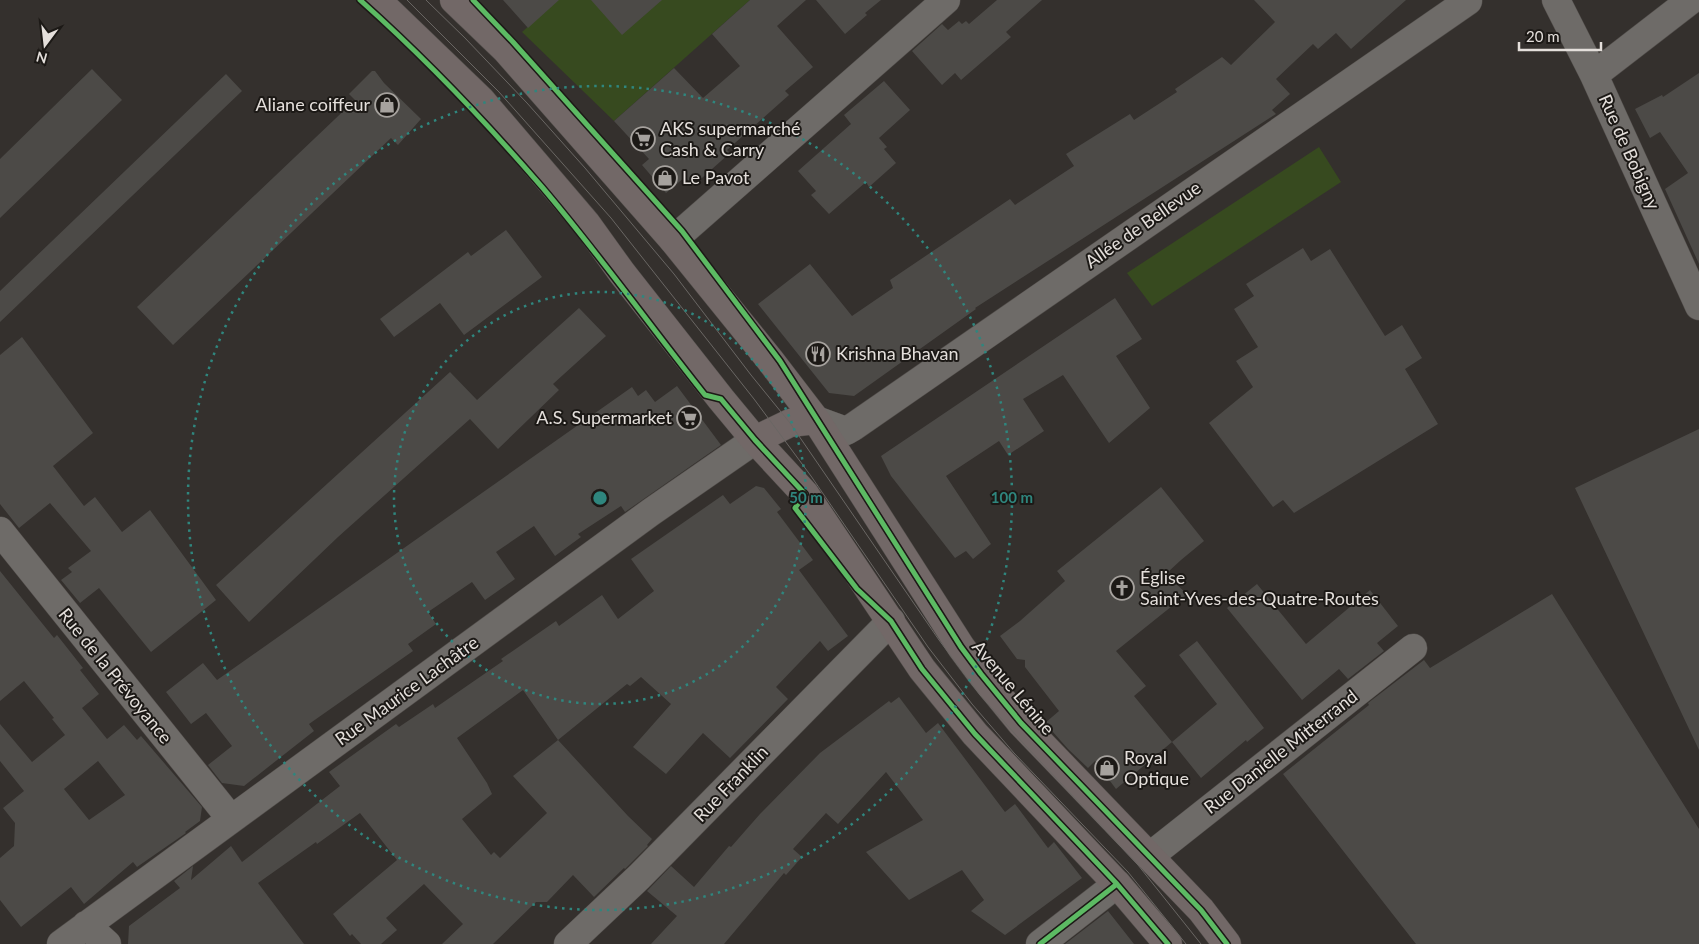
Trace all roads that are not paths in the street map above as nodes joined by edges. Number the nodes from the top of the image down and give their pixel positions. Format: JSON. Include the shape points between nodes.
{"nodes":[{"id":1,"x":377,"y":0,"type":"edge"},
{"id":2,"x":454,"y":0,"type":"edge"},
{"id":3,"x":946,"y":0,"type":"edge"},
{"id":4,"x":1468,"y":0,"type":"edge"},
{"id":5,"x":1556,"y":0,"type":"edge"},
{"id":6,"x":1691,"y":0,"type":"edge"},
{"id":7,"x":1594,"y":74,"type":"junction"},
{"id":8,"x":673,"y":240,"type":"junction"},
{"id":9,"x":1699,"y":306,"type":"edge"},
{"id":10,"x":816,"y":420,"type":"junction"},
{"id":11,"x":755,"y":440,"type":"junction"},
{"id":12,"x":0,"y":531,"type":"edge"},
{"id":13,"x":891,"y":621,"type":"junction"},
{"id":14,"x":1413,"y":648,"type":"dead end"},
{"id":15,"x":231,"y":819,"type":"junction"},
{"id":16,"x":1150,"y":856,"type":"junction"},
{"id":17,"x":1117,"y":884,"type":"junction"},
{"id":18,"x":86,"y":925,"type":"junction"},
{"id":19,"x":61,"y":944,"type":"edge"},
{"id":20,"x":107,"y":944,"type":"edge"},
{"id":21,"x":568,"y":944,"type":"edge"},
{"id":22,"x":1040,"y":944,"type":"edge"},
{"id":23,"x":1168,"y":944,"type":"edge"},
{"id":24,"x":1227,"y":944,"type":"edge"}],
"edges":[{"from":1,"to":11,"type":"main road","via":[[482,100],[586,223]]},
{"from":2,"to":8,"type":"main road","name":"Avenue Lénine","via":[[506,50]]},
{"from":3,"to":8,"type":"street"},
{"from":4,"to":10,"type":"street","name":"Allée de Bellevue","via":[[853,427],[846,431]]},
{"from":5,"to":7,"type":"street","name":"Rue de Bobigny"},
{"from":6,"to":7,"type":"street"},
{"from":7,"to":9,"type":"street","name":"Rue de Bobigny"},
{"from":8,"to":10,"type":"main road","name":"Avenue Lénine"},
{"from":10,"to":11,"type":"main road","via":[[790,423]]},
{"from":10,"to":16,"type":"main road","name":"Avenue Lénine","via":[[981,674],[1021,723]]},
{"from":11,"to":13,"type":"main road","via":[[805,494]]},
{"from":11,"to":15,"type":"street","name":"Rue Maurice Lachâtre"},
{"from":12,"to":15,"type":"street","name":"Rue de la Prévoyance"},
{"from":13,"to":17,"type":"main road","via":[[922,669],[975,734]]},
{"from":13,"to":21,"type":"street","name":"Rue Franklin","via":[[639,877]]},
{"from":14,"to":16,"type":"street","name":"Rue Danielle Mitterrand"},
{"from":15,"to":18,"type":"street","name":"Rue Maurice Lachâtre"},
{"from":16,"to":24,"type":"main road","name":"Avenue Lénine","via":[[1201,910]]},
{"from":17,"to":22,"type":"street"},
{"from":17,"to":23,"type":"main road"},
{"from":18,"to":19,"type":"street","name":"Rue Maurice Lachâtre"},
{"from":18,"to":20,"type":"street"}]}
